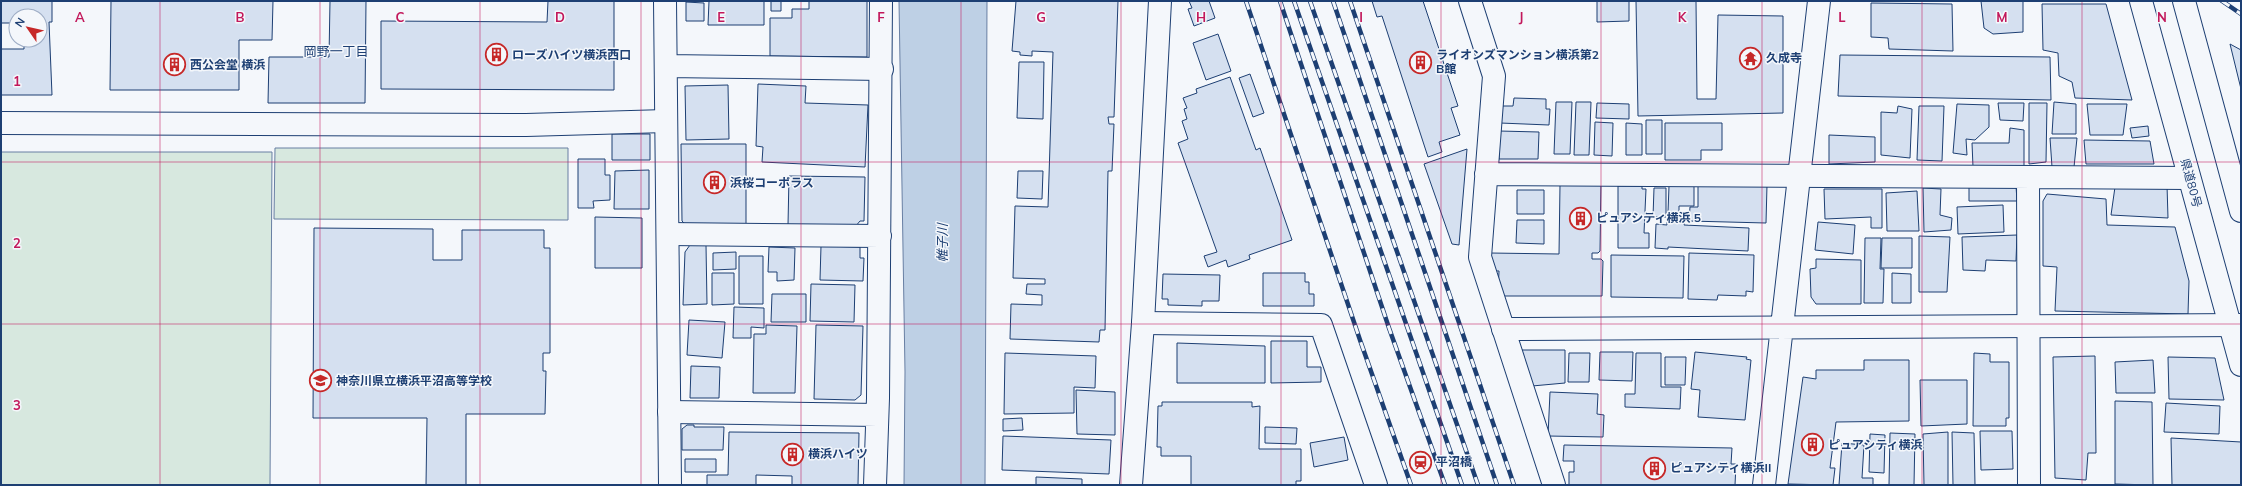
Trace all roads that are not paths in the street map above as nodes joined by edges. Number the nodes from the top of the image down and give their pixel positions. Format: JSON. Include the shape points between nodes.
{"nodes":[{"id":1,"x":665,"y":1,"type":"edge"},
{"id":2,"x":881,"y":1,"type":"edge"},
{"id":3,"x":1160,"y":1,"type":"edge"},
{"id":4,"x":1470,"y":1,"type":"edge"},
{"id":5,"x":1819,"y":1,"type":"edge"},
{"id":6,"x":2141,"y":1,"type":"edge"},
{"id":7,"x":2184,"y":1,"type":"edge"},
{"id":8,"x":666,"y":66,"type":"junction"},
{"id":9,"x":882,"y":69,"type":"junction"},
{"id":10,"x":666,"y":121,"type":"junction"},
{"id":11,"x":1,"y":123,"type":"edge"},
{"id":12,"x":1486,"y":174,"type":"junction"},
{"id":13,"x":1798,"y":175,"type":"junction"},
{"id":14,"x":2028,"y":177,"type":"junction"},
{"id":15,"x":2236,"y":177,"type":"edge"},
{"id":16,"x":2189,"y":178,"type":"junction"},
{"id":17,"x":2241,"y":211,"type":"edge"},
{"id":18,"x":668,"y":234,"type":"junction"},
{"id":19,"x":880,"y":236,"type":"junction"},
{"id":20,"x":1143,"y":322,"type":"junction"},
{"id":21,"x":2236,"y":325,"type":"edge"},
{"id":22,"x":2030,"y":326,"type":"junction"},
{"id":23,"x":1503,"y":329,"type":"junction"},
{"id":24,"x":1781,"y":329,"type":"junction"},
{"id":25,"x":2241,"y":365,"type":"edge"},
{"id":26,"x":669,"y":412,"type":"junction"},
{"id":27,"x":878,"y":415,"type":"junction"},
{"id":28,"x":670,"y":485,"type":"edge"},
{"id":29,"x":875,"y":485,"type":"edge"},
{"id":30,"x":1132,"y":485,"type":"edge"},
{"id":31,"x":1376,"y":485,"type":"edge"},
{"id":32,"x":1554,"y":485,"type":"edge"},
{"id":33,"x":1764,"y":485,"type":"edge"},
{"id":34,"x":2029,"y":485,"type":"edge"}],
"edges":[{"from":1,"to":8,"type":"street"},
{"from":2,"to":9,"type":"street"},
{"from":3,"to":20,"type":"street"},
{"from":4,"to":12,"type":"street","via":[[1494,76]]},
{"from":5,"to":13,"type":"street"},
{"from":6,"to":16,"type":"street","name":"県道80号"},
{"from":7,"to":15,"type":"street"},
{"from":8,"to":9,"type":"street"},
{"from":8,"to":10,"type":"street"},
{"from":9,"to":19,"type":"street"},
{"from":10,"to":11,"type":"street","via":[[526,125]]},
{"from":10,"to":18,"type":"street"},
{"from":12,"to":13,"type":"street"},
{"from":12,"to":23,"type":"street","via":[[1480,258]]},
{"from":13,"to":14,"type":"street"},
{"from":13,"to":24,"type":"street"},
{"from":14,"to":16,"type":"street"},
{"from":14,"to":22,"type":"street"},
{"from":15,"to":17,"type":"street"},
{"from":16,"to":21,"type":"street","name":"県道80号"},
{"from":18,"to":19,"type":"street"},
{"from":18,"to":26,"type":"street"},
{"from":19,"to":27,"type":"street"},
{"from":20,"to":30,"type":"street"},
{"from":20,"to":31,"type":"street","via":[[1321,325]]},
{"from":21,"to":22,"type":"street"},
{"from":21,"to":25,"type":"street","name":"県道80号"},
{"from":22,"to":24,"type":"street"},
{"from":22,"to":34,"type":"street"},
{"from":23,"to":24,"type":"street"},
{"from":23,"to":32,"type":"street"},
{"from":24,"to":33,"type":"street"},
{"from":26,"to":27,"type":"street"},
{"from":26,"to":28,"type":"street"},
{"from":27,"to":29,"type":"street"}]}
